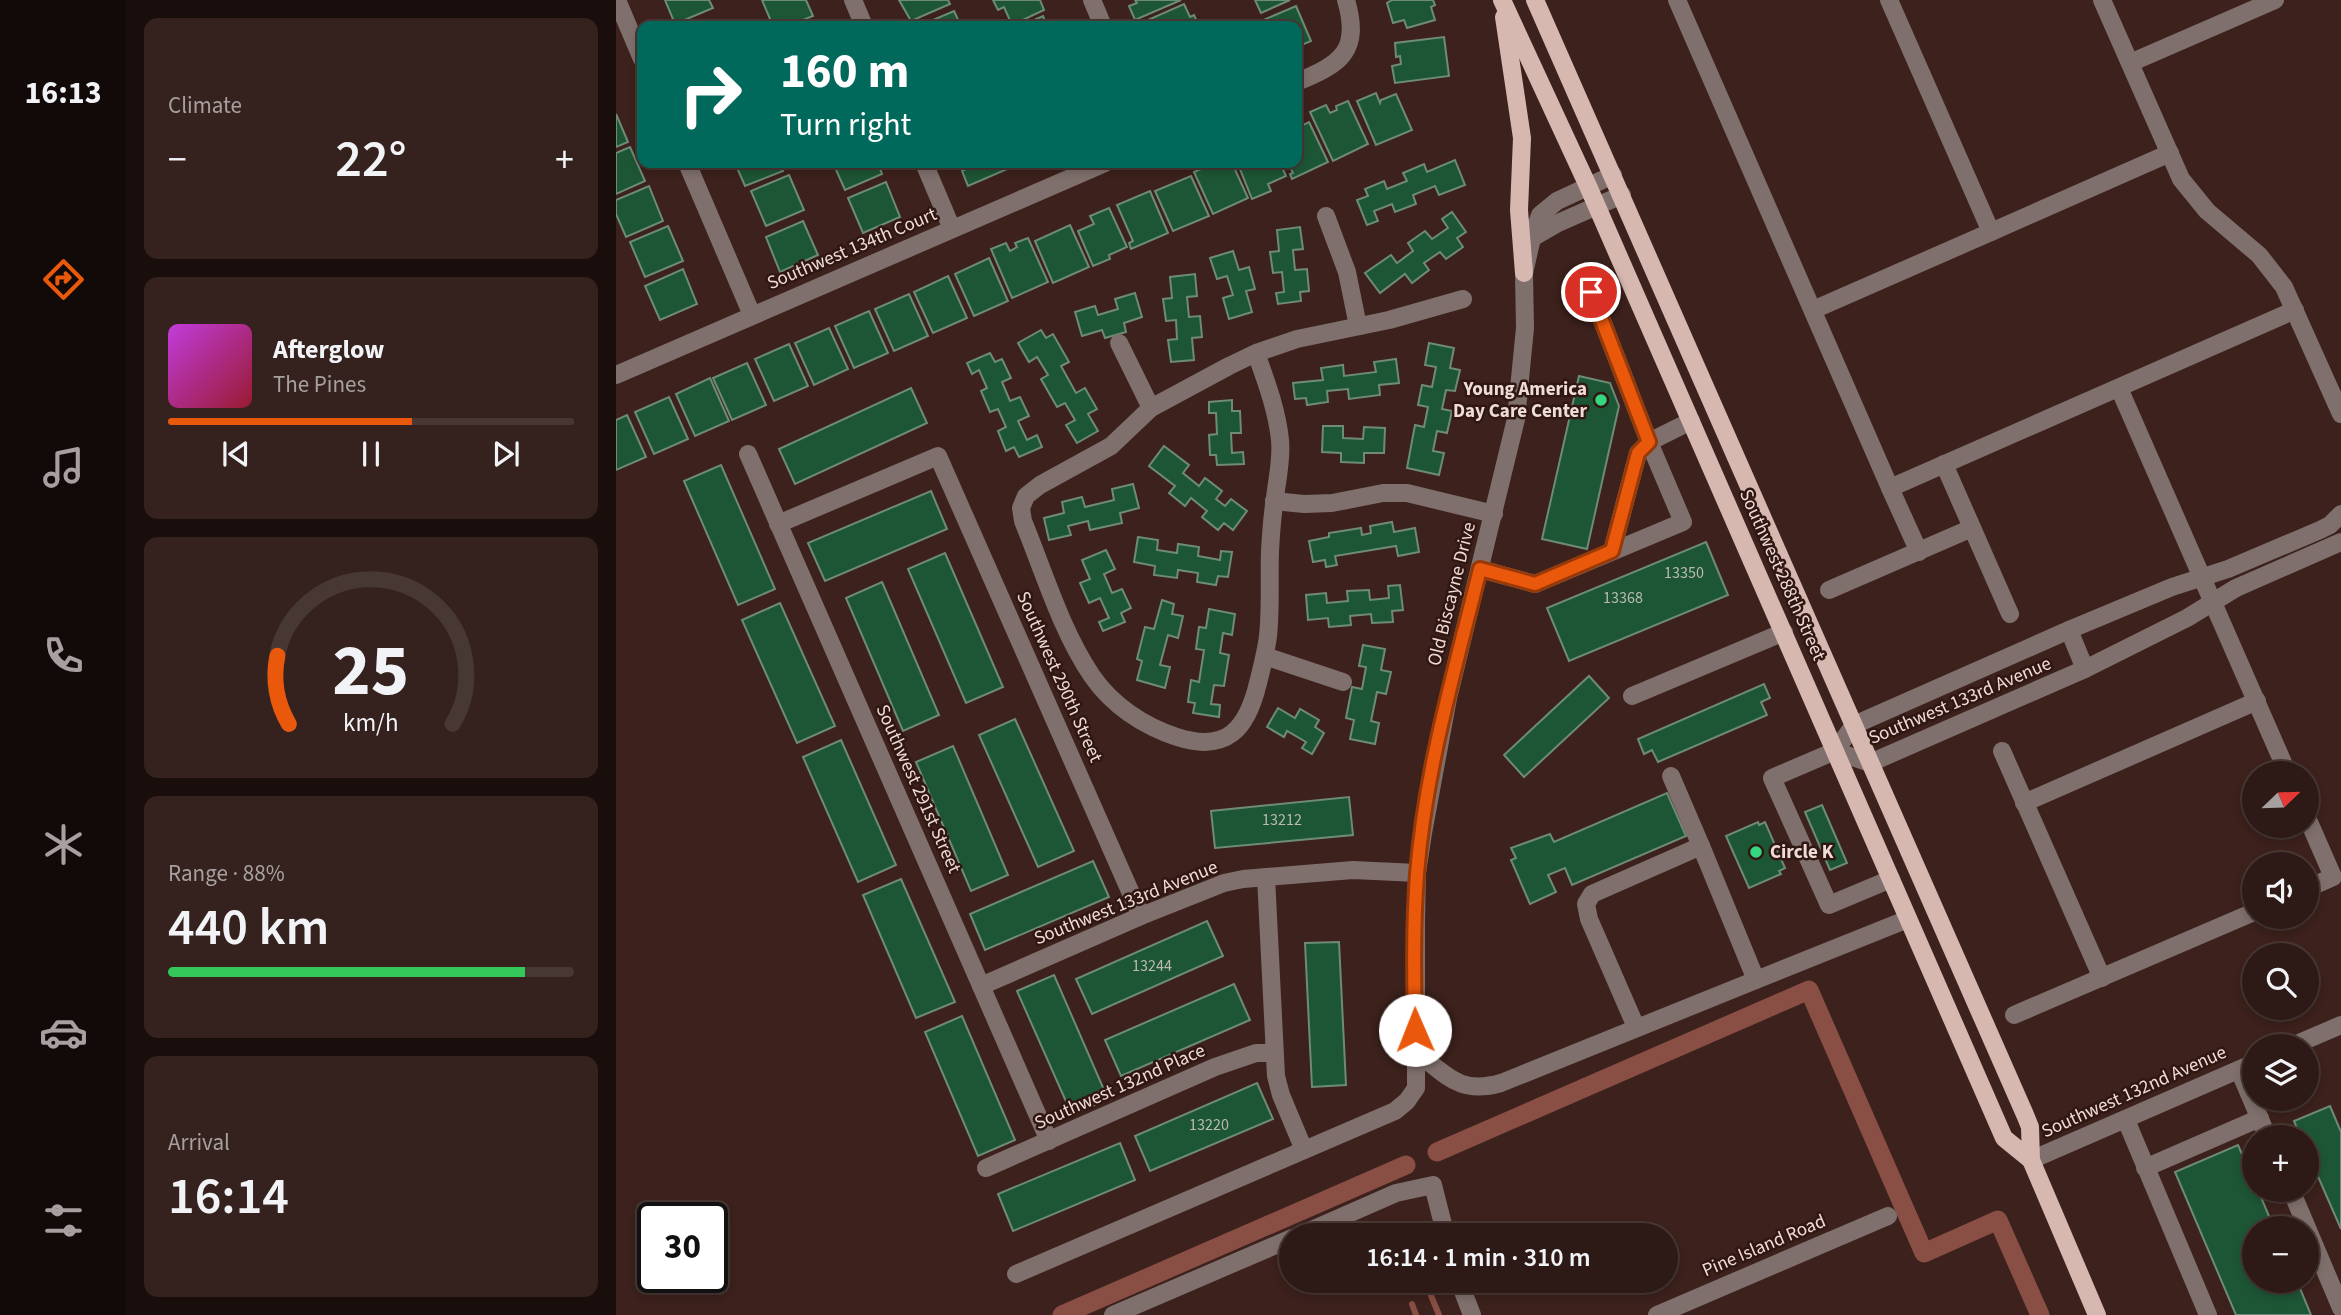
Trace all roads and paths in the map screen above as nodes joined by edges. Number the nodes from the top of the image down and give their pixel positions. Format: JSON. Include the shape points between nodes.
{"nodes":[{"id":1,"x":617,"y":0,"type":"edge"},
{"id":2,"x":853,"y":0,"type":"edge"},
{"id":3,"x":1092,"y":0,"type":"edge"},
{"id":4,"x":1346,"y":0,"type":"edge"},
{"id":5,"x":1502,"y":0,"type":"edge"},
{"id":6,"x":1535,"y":0,"type":"edge"},
{"id":7,"x":1676,"y":0,"type":"edge"},
{"id":8,"x":1889,"y":0,"type":"edge"},
{"id":9,"x":2102,"y":0,"type":"edge"},
{"id":10,"x":2275,"y":0,"type":"edge"},
{"id":11,"x":862,"y":21,"type":"edge"},
{"id":12,"x":1101,"y":21,"type":"edge"},
{"id":13,"x":637,"y":47,"type":"edge"},
{"id":14,"x":2130,"y":63,"type":"junction"},
{"id":15,"x":1302,"y":80,"type":"edge"},
{"id":16,"x":2170,"y":153,"type":"junction"},
{"id":17,"x":689,"y":168,"type":"edge"},
{"id":18,"x":926,"y":168,"type":"edge"},
{"id":19,"x":1093,"y":168,"type":"edge"},
{"id":20,"x":1614,"y":175,"type":"junction"},
{"id":21,"x":1588,"y":186,"type":"junction"},
{"id":22,"x":1622,"y":195,"type":"junction"},
{"id":23,"x":1597,"y":206,"type":"junction"},
{"id":24,"x":1326,"y":216,"type":"dead end"},
{"id":25,"x":952,"y":229,"type":"junction"},
{"id":26,"x":1991,"y":232,"type":"junction"},
{"id":27,"x":1532,"y":238,"type":"junction"},
{"id":28,"x":1524,"y":273,"type":"junction"},
{"id":29,"x":1591,"y":292,"type":"dead end"},
{"id":30,"x":1462,"y":299,"type":"dead end"},
{"id":31,"x":1813,"y":310,"type":"junction"},
{"id":32,"x":2295,"y":310,"type":"junction"},
{"id":33,"x":752,"y":315,"type":"junction"},
{"id":34,"x":1358,"y":326,"type":"junction"},
{"id":35,"x":1119,"y":343,"type":"dead end"},
{"id":36,"x":1256,"y":353,"type":"junction"},
{"id":37,"x":616,"y":375,"type":"edge"},
{"id":38,"x":2119,"y":388,"type":"junction"},
{"id":39,"x":1151,"y":408,"type":"junction"},
{"id":40,"x":1716,"y":410,"type":"junction"},
{"id":41,"x":2341,"y":414,"type":"edge"},
{"id":42,"x":1691,"y":421,"type":"junction"},
{"id":43,"x":1649,"y":442,"type":"junction"},
{"id":44,"x":748,"y":454,"type":"dead end"},
{"id":45,"x":1944,"y":464,"type":"junction"},
{"id":46,"x":1890,"y":488,"type":"junction"},
{"id":47,"x":1274,"y":501,"type":"junction"},
{"id":48,"x":1494,"y":514,"type":"junction"},
{"id":49,"x":2341,"y":514,"type":"edge"},
{"id":50,"x":778,"y":524,"type":"junction"},
{"id":51,"x":1972,"y":528,"type":"junction"},
{"id":52,"x":2341,"y":542,"type":"edge"},
{"id":53,"x":1612,"y":551,"type":"junction"},
{"id":54,"x":1919,"y":552,"type":"junction"},
{"id":55,"x":1480,"y":569,"type":"junction"},
{"id":56,"x":2203,"y":578,"type":"junction"},
{"id":57,"x":1829,"y":590,"type":"dead end"},
{"id":58,"x":2213,"y":602,"type":"junction"},
{"id":59,"x":2010,"y":614,"type":"dead end"},
{"id":60,"x":2069,"y":630,"type":"junction"},
{"id":61,"x":1784,"y":632,"type":"junction"},
{"id":62,"x":1265,"y":656,"type":"junction"},
{"id":63,"x":2085,"y":670,"type":"junction"},
{"id":64,"x":1343,"y":682,"type":"dead end"},
{"id":65,"x":1632,"y":696,"type":"dead end"},
{"id":66,"x":2257,"y":701,"type":"junction"},
{"id":67,"x":1854,"y":724,"type":"junction"},
{"id":68,"x":1835,"y":751,"type":"junction"},
{"id":69,"x":2002,"y":751,"type":"dead end"},
{"id":70,"x":2282,"y":761,"type":"edge"},
{"id":71,"x":1871,"y":763,"type":"junction"},
{"id":72,"x":1671,"y":776,"type":"dead end"},
{"id":73,"x":2024,"y":803,"type":"junction"},
{"id":74,"x":2318,"y":838,"type":"edge"},
{"id":75,"x":1701,"y":846,"type":"junction"},
{"id":76,"x":1417,"y":873,"type":"junction"},
{"id":77,"x":2337,"y":876,"type":"edge"},
{"id":78,"x":1266,"y":877,"type":"junction"},
{"id":79,"x":1891,"y":879,"type":"junction"},
{"id":80,"x":2319,"y":884,"type":"edge"},
{"id":81,"x":1141,"y":916,"type":"junction"},
{"id":82,"x":2242,"y":917,"type":"edge"},
{"id":83,"x":1908,"y":919,"type":"junction"},
{"id":84,"x":2102,"y":978,"type":"junction"},
{"id":85,"x":1756,"y":980,"type":"junction"},
{"id":86,"x":981,"y":986,"type":"junction"},
{"id":87,"x":2014,"y":1015,"type":"dead end"},
{"id":88,"x":2341,"y":1025,"type":"edge"},
{"id":89,"x":1636,"y":1027,"type":"junction"},
{"id":90,"x":2319,"y":1034,"type":"edge"},
{"id":91,"x":1416,"y":1052,"type":"junction"},
{"id":92,"x":1274,"y":1053,"type":"junction"},
{"id":93,"x":2242,"y":1068,"type":"edge"},
{"id":94,"x":2258,"y":1111,"type":"edge"},
{"id":95,"x":2260,"y":1118,"type":"junction"},
{"id":96,"x":2126,"y":1120,"type":"junction"},
{"id":97,"x":2263,"y":1125,"type":"edge"},
{"id":98,"x":1049,"y":1141,"type":"junction"},
{"id":99,"x":1304,"y":1150,"type":"junction"},
{"id":100,"x":2031,"y":1160,"type":"junction"},
{"id":101,"x":986,"y":1168,"type":"dead end"},
{"id":102,"x":2145,"y":1168,"type":"junction"},
{"id":103,"x":2296,"y":1202,"type":"edge"},
{"id":104,"x":1888,"y":1216,"type":"dead end"},
{"id":105,"x":1328,"y":1223,"type":"edge"},
{"id":106,"x":1443,"y":1223,"type":"edge"},
{"id":107,"x":1279,"y":1244,"type":"edge"},
{"id":108,"x":1016,"y":1274,"type":"dead end"},
{"id":109,"x":1464,"y":1293,"type":"edge"},
{"id":110,"x":2341,"y":1308,"type":"edge"},
{"id":111,"x":1113,"y":1315,"type":"edge"},
{"id":112,"x":1472,"y":1315,"type":"edge"},
{"id":113,"x":1657,"y":1315,"type":"edge"},
{"id":114,"x":2097,"y":1315,"type":"edge"},
{"id":115,"x":2208,"y":1315,"type":"edge"}],
"edges":[{"from":1,"to":13,"type":"street"},
{"from":2,"to":11,"type":"street"},
{"from":3,"to":12,"type":"street"},
{"from":4,"to":15,"type":"street","via":[[1352,31],[1345,54]]},
{"from":5,"to":21,"type":"main road","name":"Southwest 288th Street"},
{"from":5,"to":28,"type":"main road","via":[[1522,138],[1519,210]]},
{"from":6,"to":20,"type":"main road","name":"Southwest 288th Street"},
{"from":7,"to":31,"type":"street"},
{"from":8,"to":26,"type":"street"},
{"from":9,"to":14,"type":"street"},
{"from":10,"to":14,"type":"street"},
{"from":14,"to":16,"type":"street"},
{"from":16,"to":26,"type":"street"},
{"from":16,"to":32,"type":"street","via":[[2193,196],[2273,270]]},
{"from":17,"to":33,"type":"street"},
{"from":18,"to":25,"type":"street"},
{"from":19,"to":25,"type":"street","name":"Southwest 134th Court"},
{"from":20,"to":21,"type":"street","name":"Old Biscayne Drive"},
{"from":20,"to":22,"type":"main road","name":"Southwest 288th Street"},
{"from":21,"to":23,"type":"main road","name":"Southwest 288th Street"},
{"from":21,"to":27,"type":"street","name":"Old Biscayne Drive","via":[[1547,208]]},
{"from":22,"to":23,"type":"street"},
{"from":22,"to":40,"type":"main road","name":"Southwest 288th Street"},
{"from":23,"to":27,"type":"street"},
{"from":23,"to":42,"type":"main road","name":"Southwest 288th Street"},
{"from":24,"to":34,"type":"street","via":[[1347,272]]},
{"from":25,"to":33,"type":"street","name":"Southwest 134th Court"},
{"from":26,"to":31,"type":"street"},
{"from":27,"to":28,"type":"street","name":"Old Biscayne Drive"},
{"from":28,"to":48,"type":"street","name":"Old Biscayne Drive","via":[[1520,392]]},
{"from":29,"to":43,"type":"street"},
{"from":30,"to":34,"type":"street"},
{"from":31,"to":46,"type":"street"},
{"from":32,"to":38,"type":"street"},
{"from":32,"to":41,"type":"street"},
{"from":33,"to":37,"type":"street","name":"Southwest 134th Court"},
{"from":34,"to":36,"type":"street"},
{"from":35,"to":39,"type":"street"},
{"from":36,"to":39,"type":"street"},
{"from":36,"to":47,"type":"street","via":[[1280,439]]},
{"from":38,"to":45,"type":"street"},
{"from":38,"to":56,"type":"street"},
{"from":39,"to":62,"type":"street","via":[[1111,446],[1026,496],[1021,508],[1077,652],[1110,697],[1136,718],[1202,743],[1218,741],[1243,723],[1251,710]]},
{"from":40,"to":42,"type":"main road"},
{"from":40,"to":67,"type":"main road","name":"Southwest 288th Street"},
{"from":42,"to":43,"type":"street"},
{"from":42,"to":61,"type":"main road","name":"Southwest 288th Street"},
{"from":43,"to":53,"type":"street","via":[[1638,453]]},
{"from":43,"to":53,"type":"street","via":[[1683,522]]},
{"from":44,"to":50,"type":"street","name":"Southwest 291st Street"},
{"from":45,"to":46,"type":"street"},
{"from":45,"to":51,"type":"street"},
{"from":46,"to":54,"type":"street"},
{"from":47,"to":48,"type":"street","via":[[1332,503],[1408,493]]},
{"from":47,"to":62,"type":"street"},
{"from":48,"to":55,"type":"street","name":"Old Biscayne Drive"},
{"from":49,"to":56,"type":"street","name":"Southwest 133rd Avenue","via":[[2320,530]]},
{"from":50,"to":81,"type":"street","name":"Southwest 290th Street","via":[[937,456]]},
{"from":50,"to":86,"type":"street","name":"Southwest 291st Street"},
{"from":51,"to":54,"type":"street"},
{"from":51,"to":59,"type":"street"},
{"from":52,"to":58,"type":"street","name":"Southwest 133rd Avenue"},
{"from":53,"to":55,"type":"street","via":[[1535,584]]},
{"from":54,"to":57,"type":"street"},
{"from":55,"to":76,"type":"street","name":"Old Biscayne Drive","via":[[1439,742]]},
{"from":56,"to":58,"type":"street"},
{"from":56,"to":60,"type":"street","name":"Southwest 133rd Avenue"},
{"from":58,"to":63,"type":"street","name":"Southwest 133rd Avenue"},
{"from":58,"to":66,"type":"street"},
{"from":60,"to":63,"type":"street"},
{"from":60,"to":67,"type":"street","name":"Southwest 133rd Avenue"},
{"from":61,"to":65,"type":"street"},
{"from":61,"to":68,"type":"main road","name":"Southwest 288th Street"},
{"from":62,"to":64,"type":"street"},
{"from":63,"to":71,"type":"street","name":"Southwest 133rd Avenue"},
{"from":66,"to":70,"type":"street"},
{"from":66,"to":73,"type":"street"},
{"from":67,"to":68,"type":"street","name":"Southwest 133rd Avenue"},
{"from":67,"to":71,"type":"main road","name":"Southwest 288th Street"},
{"from":68,"to":71,"type":"street","name":"Southwest 133rd Avenue"},
{"from":68,"to":79,"type":"main road","name":"Southwest 288th Street"},
{"from":68,"to":79,"type":"street","via":[[1773,778],[1829,905]]},
{"from":69,"to":73,"type":"street"},
{"from":71,"to":100,"type":"main road","name":"Southwest 288th Street","via":[[2030,1127]]},
{"from":72,"to":75,"type":"street"},
{"from":73,"to":84,"type":"street"},
{"from":74,"to":77,"type":"street"},
{"from":75,"to":85,"type":"street"},
{"from":75,"to":89,"type":"street","via":[[1592,894],[1586,904]]},
{"from":76,"to":78,"type":"street","name":"Southwest 133rd Avenue","via":[[1353,870]]},
{"from":76,"to":91,"type":"street","name":"Old Biscayne Drive"},
{"from":77,"to":80,"type":"street"},
{"from":78,"to":81,"type":"street","name":"Southwest 133rd Avenue","via":[[1216,886]]},
{"from":78,"to":92,"type":"street"},
{"from":79,"to":83,"type":"main road","name":"Southwest 288th Street"},
{"from":81,"to":86,"type":"street","name":"Southwest 133rd Avenue"},
{"from":82,"to":84,"type":"street"},
{"from":83,"to":85,"type":"street"},
{"from":83,"to":100,"type":"main road","name":"Southwest 288th Street","via":[[2004,1138]]},
{"from":84,"to":87,"type":"street"},
{"from":85,"to":89,"type":"street"},
{"from":86,"to":98,"type":"street","name":"Southwest 291st Street"},
{"from":88,"to":90,"type":"street"},
{"from":89,"to":91,"type":"street","via":[[1485,1087],[1461,1085]]},
{"from":91,"to":99,"type":"street","name":"Old Biscayne Drive","via":[[1416,1088],[1407,1101],[1395,1111]]},
{"from":92,"to":98,"type":"street","name":"Southwest 132nd Place","via":[[1239,1058]]},
{"from":92,"to":99,"type":"street","via":[[1281,1095]]},
{"from":93,"to":96,"type":"street","name":"Southwest 132nd Avenue"},
{"from":94,"to":95,"type":"street"},
{"from":95,"to":97,"type":"street"},
{"from":95,"to":102,"type":"street"},
{"from":96,"to":100,"type":"street","name":"Southwest 132nd Avenue"},
{"from":96,"to":102,"type":"street"},
{"from":98,"to":101,"type":"street","name":"Southwest 132nd Place"},
{"from":99,"to":108,"type":"street"},
{"from":100,"to":114,"type":"main road","name":"Southwest 288th Street"},
{"from":102,"to":115,"type":"street"},
{"from":103,"to":110,"type":"street"},
{"from":104,"to":113,"type":"street","name":"Pine Island Road"},
{"from":105,"to":106,"type":"street","via":[[1396,1193],[1433,1185]]},
{"from":107,"to":111,"type":"street"},
{"from":109,"to":112,"type":"street"}]}
